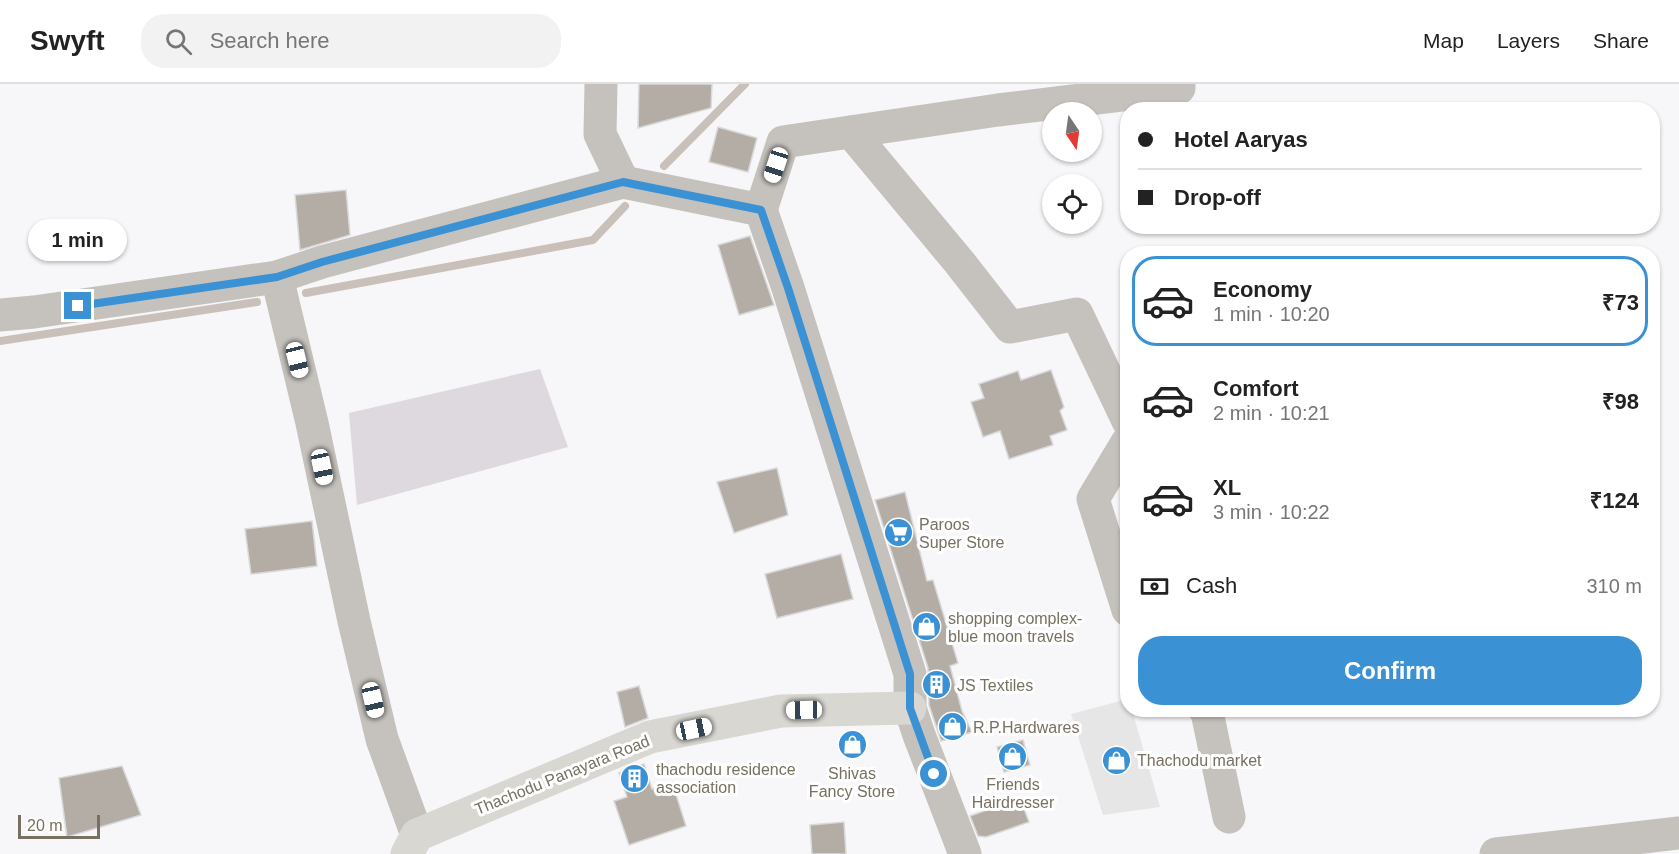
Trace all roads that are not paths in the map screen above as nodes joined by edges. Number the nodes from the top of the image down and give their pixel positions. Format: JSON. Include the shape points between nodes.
{"nodes":[{"id":1,"x":601,"y":84,"type":"edge"},
{"id":2,"x":1179,"y":84,"type":"edge"},
{"id":3,"x":851,"y":132,"type":"junction"},
{"id":4,"x":623,"y":182,"type":"junction"},
{"id":5,"x":761,"y":210,"type":"junction"},
{"id":6,"x":277,"y":277,"type":"junction"},
{"id":7,"x":0,"y":315,"type":"edge"},
{"id":8,"x":1120,"y":404,"type":"edge"},
{"id":9,"x":1120,"y":454,"type":"edge"},
{"id":10,"x":1120,"y":585,"type":"edge"},
{"id":11,"x":910,"y":708,"type":"junction"},
{"id":12,"x":1208,"y":717,"type":"edge"},
{"id":13,"x":1229,"y":818,"type":"dead end"},
{"id":14,"x":1679,"y":833,"type":"edge"},
{"id":15,"x":412,"y":844,"type":"edge"},
{"id":16,"x":965,"y":854,"type":"edge"},
{"id":17,"x":1496,"y":854,"type":"edge"}],
"edges":[{"from":1,"to":4,"type":"street","via":[[600,134]]},
{"from":2,"to":3,"type":"street","via":[[1179,88]]},
{"from":3,"to":5,"type":"street","via":[[783,142]]},
{"from":3,"to":8,"type":"street","via":[[1010,327],[1077,314]]},
{"from":4,"to":5,"type":"street"},
{"from":4,"to":6,"type":"street"},
{"from":5,"to":11,"type":"street","via":[[910,674]]},
{"from":6,"to":7,"type":"street"},
{"from":6,"to":15,"type":"street","via":[[380,728]]},
{"from":9,"to":10,"type":"street","via":[[1093,499]]},
{"from":11,"to":15,"type":"main road","name":"Thachodu Panayara Road","via":[[781,711],[650,738]]},
{"from":11,"to":16,"type":"street"},
{"from":12,"to":13,"type":"street"},
{"from":14,"to":17,"type":"street"}]}
